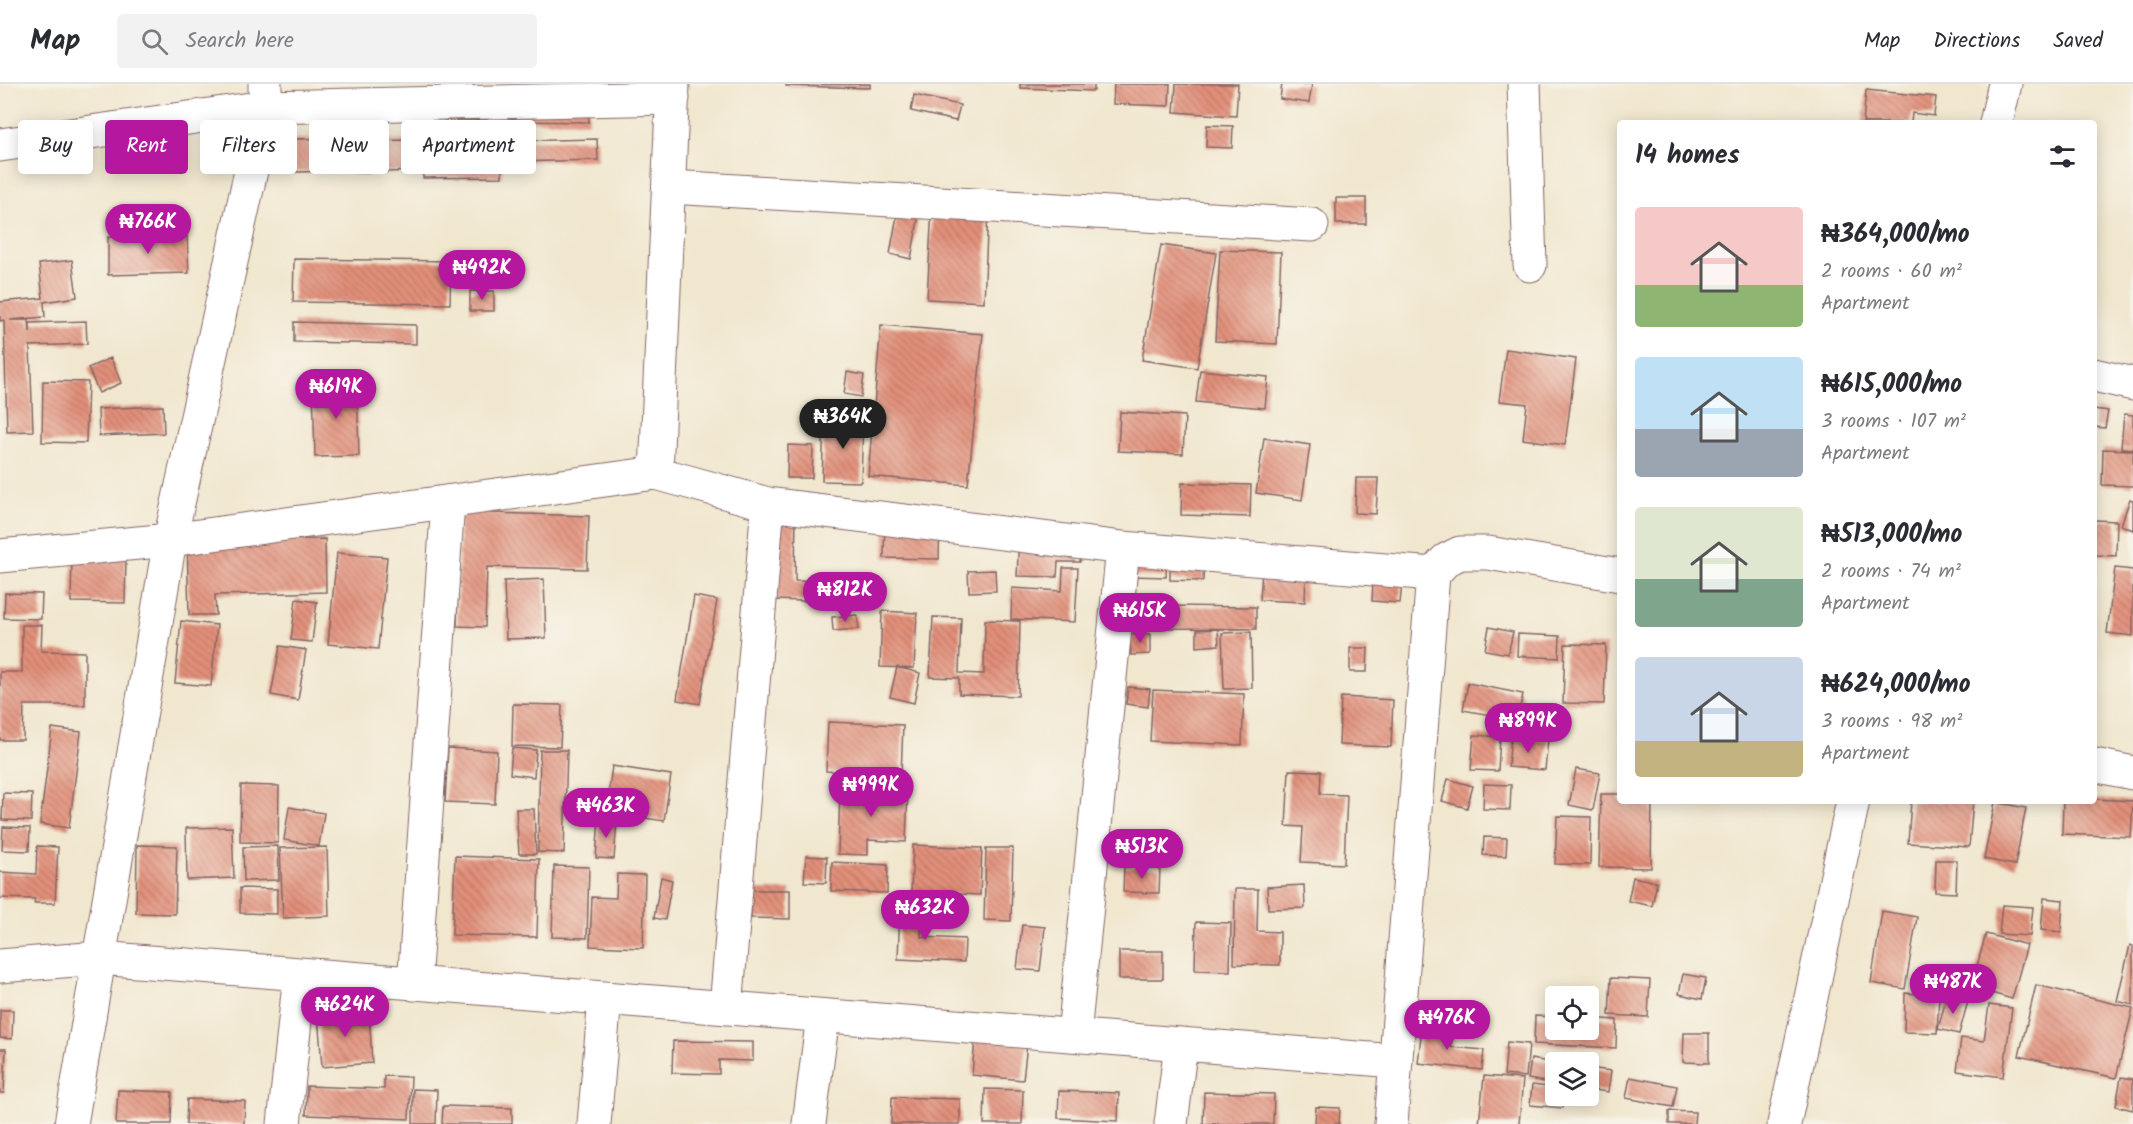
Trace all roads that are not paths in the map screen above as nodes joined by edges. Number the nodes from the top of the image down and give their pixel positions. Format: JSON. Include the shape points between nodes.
{"nodes":[{"id":1,"x":1524,"y":84,"type":"edge"},
{"id":2,"x":2005,"y":84,"type":"edge"},
{"id":3,"x":673,"y":91,"type":"edge"},
{"id":4,"x":265,"y":95,"type":"edge"},
{"id":5,"x":1997,"y":120,"type":"edge"},
{"id":6,"x":0,"y":145,"type":"edge"},
{"id":7,"x":669,"y":187,"type":"junction"},
{"id":8,"x":1312,"y":225,"type":"dead end"},
{"id":9,"x":1530,"y":265,"type":"dead end"},
{"id":10,"x":2097,"y":376,"type":"edge"},
{"id":11,"x":2133,"y":384,"type":"edge"},
{"id":12,"x":656,"y":474,"type":"junction"},
{"id":13,"x":448,"y":502,"type":"junction"},
{"id":14,"x":768,"y":504,"type":"junction"},
{"id":15,"x":170,"y":540,"type":"junction"},
{"id":16,"x":1122,"y":549,"type":"junction"},
{"id":17,"x":0,"y":556,"type":"edge"},
{"id":18,"x":1433,"y":574,"type":"junction"},
{"id":19,"x":1617,"y":574,"type":"edge"},
{"id":20,"x":2097,"y":766,"type":"edge"},
{"id":21,"x":2133,"y":773,"type":"edge"},
{"id":22,"x":1852,"y":804,"type":"edge"},
{"id":23,"x":99,"y":958,"type":"junction"},
{"id":24,"x":0,"y":966,"type":"edge"},
{"id":25,"x":300,"y":974,"type":"junction"},
{"id":26,"x":414,"y":984,"type":"junction"},
{"id":27,"x":605,"y":999,"type":"junction"},
{"id":28,"x":726,"y":1008,"type":"junction"},
{"id":29,"x":823,"y":1016,"type":"junction"},
{"id":30,"x":1074,"y":1035,"type":"junction"},
{"id":31,"x":1181,"y":1044,"type":"junction"},
{"id":32,"x":1396,"y":1061,"type":"junction"},
{"id":33,"x":71,"y":1124,"type":"edge"},
{"id":34,"x":284,"y":1124,"type":"edge"},
{"id":35,"x":594,"y":1124,"type":"edge"},
{"id":36,"x":809,"y":1124,"type":"edge"},
{"id":37,"x":1171,"y":1124,"type":"edge"},
{"id":38,"x":1391,"y":1124,"type":"edge"},
{"id":39,"x":1784,"y":1124,"type":"edge"}],
"edges":[{"from":1,"to":9,"type":"street"},
{"from":2,"to":5,"type":"street"},
{"from":3,"to":4,"type":"street"},
{"from":3,"to":7,"type":"street"},
{"from":4,"to":6,"type":"street"},
{"from":4,"to":15,"type":"street"},
{"from":7,"to":8,"type":"street"},
{"from":7,"to":12,"type":"street"},
{"from":10,"to":11,"type":"street"},
{"from":12,"to":13,"type":"street"},
{"from":12,"to":14,"type":"street"},
{"from":13,"to":15,"type":"street"},
{"from":13,"to":26,"type":"street"},
{"from":14,"to":16,"type":"street"},
{"from":14,"to":28,"type":"street"},
{"from":15,"to":17,"type":"street"},
{"from":15,"to":23,"type":"street"},
{"from":16,"to":18,"type":"street"},
{"from":16,"to":30,"type":"street"},
{"from":18,"to":19,"type":"street","via":[[1446,560],[1460,553],[1488,553]]},
{"from":18,"to":32,"type":"street"},
{"from":20,"to":21,"type":"street"},
{"from":22,"to":39,"type":"street"},
{"from":23,"to":24,"type":"street"},
{"from":23,"to":25,"type":"street"},
{"from":23,"to":33,"type":"street"},
{"from":25,"to":26,"type":"street"},
{"from":25,"to":34,"type":"street"},
{"from":26,"to":27,"type":"street"},
{"from":27,"to":28,"type":"street"},
{"from":27,"to":35,"type":"street"},
{"from":28,"to":29,"type":"street"},
{"from":29,"to":30,"type":"street"},
{"from":29,"to":36,"type":"street"},
{"from":30,"to":31,"type":"street"},
{"from":31,"to":32,"type":"street"},
{"from":31,"to":37,"type":"street"},
{"from":32,"to":38,"type":"street"}]}
